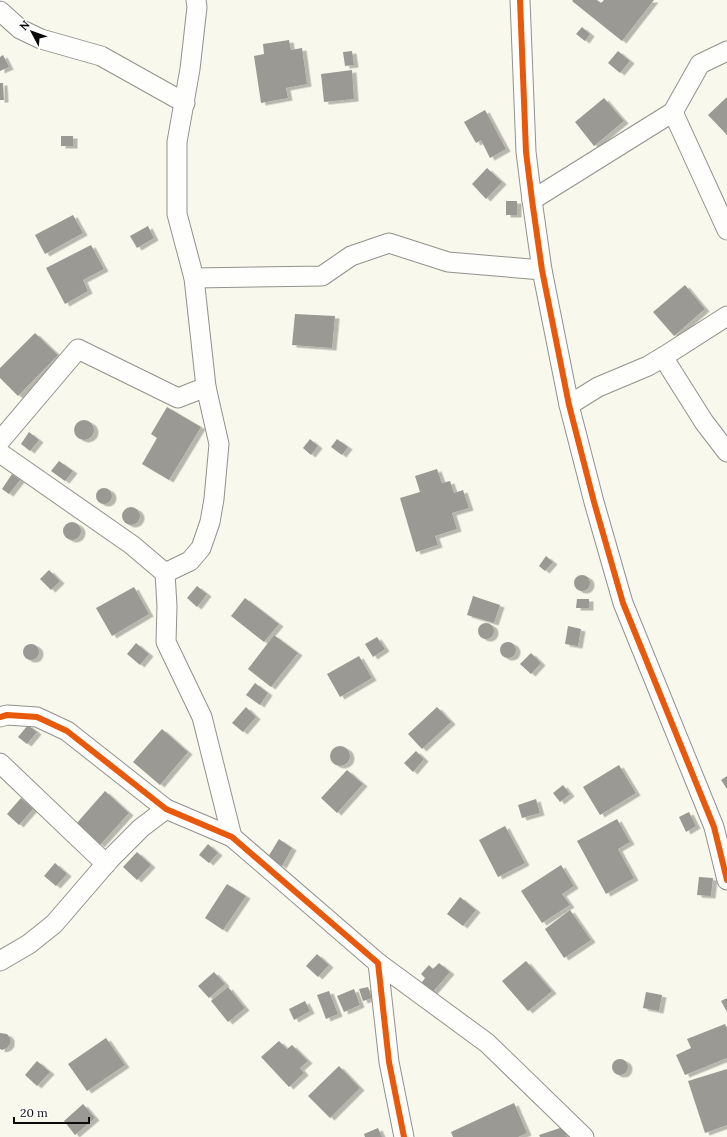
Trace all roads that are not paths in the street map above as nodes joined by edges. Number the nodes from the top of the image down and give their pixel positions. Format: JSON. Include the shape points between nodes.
{"nodes":[{"id":1,"x":196,"y":0,"type":"edge"},
{"id":2,"x":520,"y":0,"type":"edge"},
{"id":3,"x":0,"y":11,"type":"edge"},
{"id":4,"x":727,"y":51,"type":"edge"},
{"id":5,"x":185,"y":103,"type":"junction"},
{"id":6,"x":673,"y":112,"type":"junction"},
{"id":7,"x":532,"y":200,"type":"junction"},
{"id":8,"x":727,"y":230,"type":"edge"},
{"id":9,"x":542,"y":270,"type":"junction"},
{"id":10,"x":194,"y":278,"type":"junction"},
{"id":11,"x":727,"y":316,"type":"edge"},
{"id":12,"x":663,"y":357,"type":"junction"},
{"id":13,"x":206,"y":387,"type":"junction"},
{"id":14,"x":569,"y":404,"type":"junction"},
{"id":15,"x":0,"y":441,"type":"edge"},
{"id":16,"x":727,"y":452,"type":"edge"},
{"id":17,"x":0,"y":453,"type":"edge"},
{"id":18,"x":165,"y":573,"type":"junction"},
{"id":19,"x":0,"y":717,"type":"edge"},
{"id":20,"x":0,"y":763,"type":"edge"},
{"id":21,"x":166,"y":808,"type":"junction"},
{"id":22,"x":232,"y":837,"type":"junction"},
{"id":23,"x":106,"y":864,"type":"junction"},
{"id":24,"x":727,"y":880,"type":"edge"},
{"id":25,"x":0,"y":961,"type":"edge"},
{"id":26,"x":378,"y":964,"type":"junction"},
{"id":27,"x":404,"y":1137,"type":"edge"},
{"id":28,"x":584,"y":1137,"type":"edge"}],
"edges":[{"from":1,"to":5,"type":"street"},
{"from":2,"to":7,"type":"street","via":[[526,152]]},
{"from":3,"to":5,"type":"street","via":[[20,29],[41,39],[101,56]]},
{"from":4,"to":6,"type":"street","via":[[700,64]]},
{"from":5,"to":10,"type":"street","via":[[177,142],[177,214]]},
{"from":6,"to":7,"type":"street"},
{"from":6,"to":8,"type":"street"},
{"from":7,"to":9,"type":"street"},
{"from":9,"to":10,"type":"street","via":[[448,262],[389,243],[351,256],[322,276]]},
{"from":9,"to":14,"type":"street"},
{"from":10,"to":13,"type":"street"},
{"from":11,"to":12,"type":"street"},
{"from":12,"to":14,"type":"street","via":[[598,387]]},
{"from":12,"to":16,"type":"street","via":[[704,422]]},
{"from":13,"to":15,"type":"street","via":[[178,398],[78,349]]},
{"from":13,"to":18,"type":"street","via":[[219,444],[210,522],[201,548],[190,561]]},
{"from":14,"to":24,"type":"street","via":[[623,603],[714,826]]},
{"from":17,"to":18,"type":"street","via":[[132,545]]},
{"from":18,"to":22,"type":"street","via":[[166,642],[202,716]]},
{"from":19,"to":21,"type":"street","via":[[37,717],[66,731]]},
{"from":20,"to":23,"type":"street"},
{"from":21,"to":22,"type":"street"},
{"from":21,"to":23,"type":"street","via":[[141,828]]},
{"from":22,"to":26,"type":"street"},
{"from":23,"to":25,"type":"street","via":[[54,924],[29,944]]},
{"from":26,"to":27,"type":"street","via":[[389,1062]]},
{"from":26,"to":28,"type":"street","via":[[487,1043]]}]}
